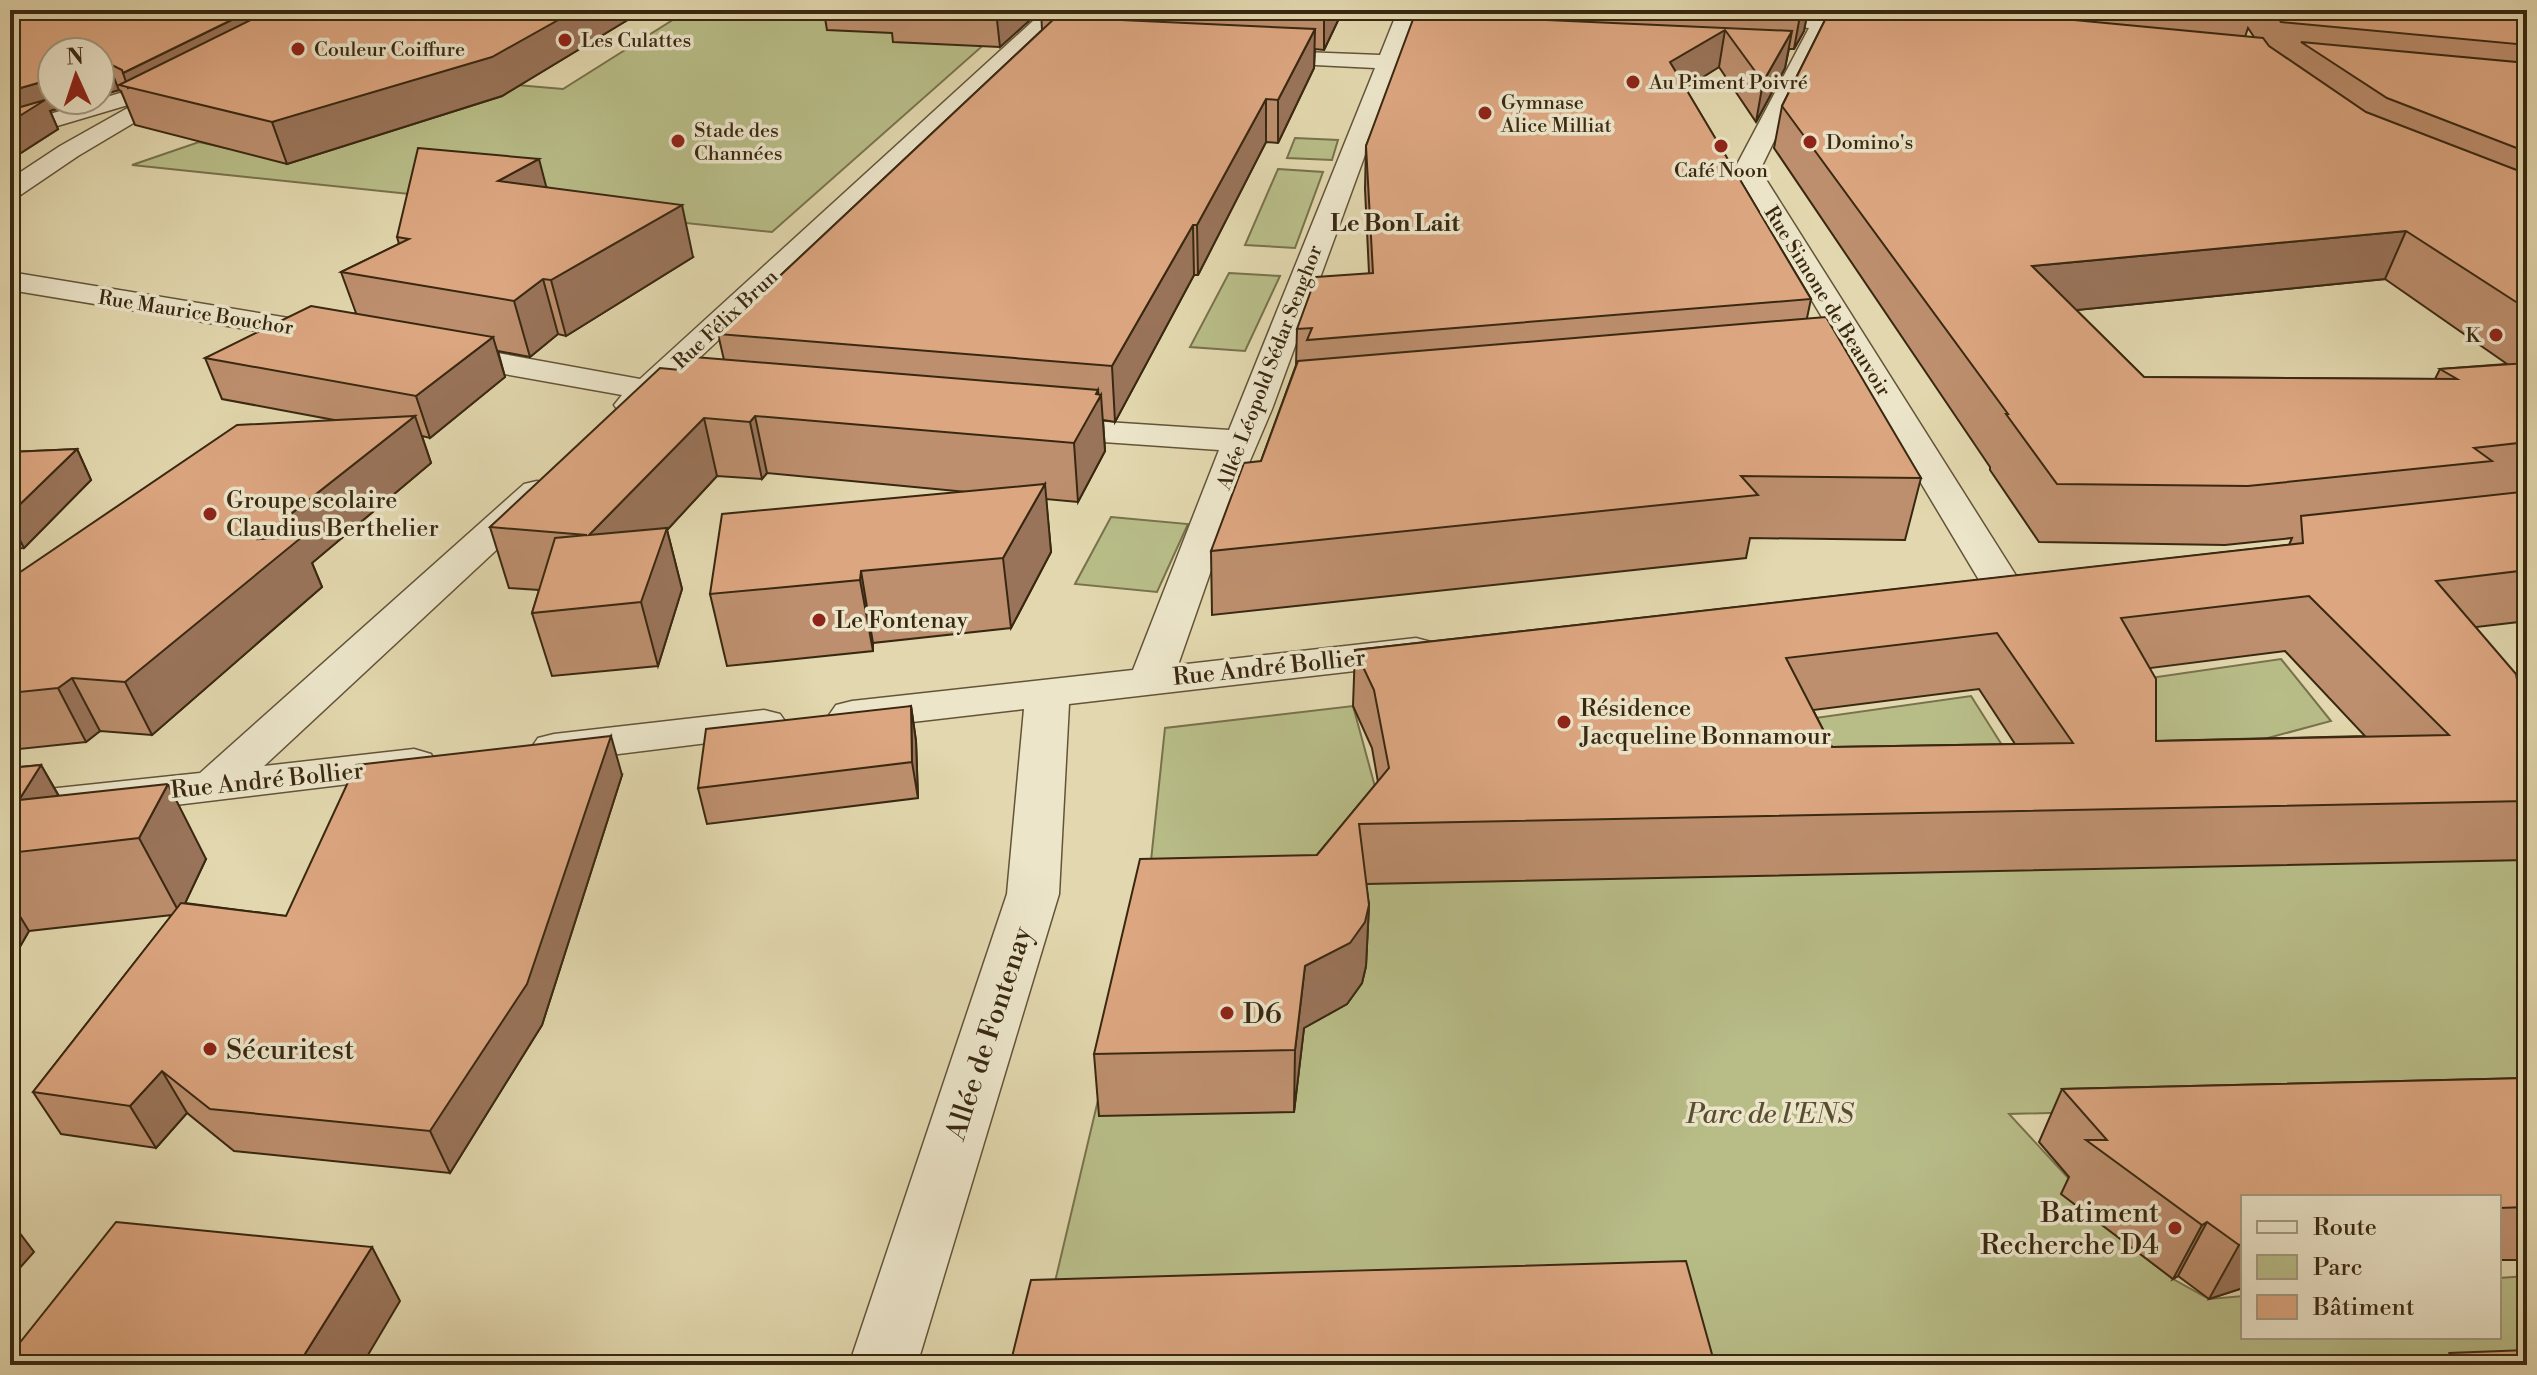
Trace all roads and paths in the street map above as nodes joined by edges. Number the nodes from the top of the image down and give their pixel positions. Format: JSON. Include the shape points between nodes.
{"nodes":[{"id":1,"x":1056,"y":10,"type":"edge"},
{"id":2,"x":1408,"y":10,"type":"edge"},
{"id":3,"x":1685,"y":10,"type":"edge"},
{"id":4,"x":1824,"y":17,"type":"edge"},
{"id":5,"x":1907,"y":32,"type":"edge"},
{"id":6,"x":1403,"y":48,"type":"junction"},
{"id":7,"x":1225,"y":55,"type":"edge"},
{"id":8,"x":10,"y":136,"type":"edge"},
{"id":9,"x":87,"y":140,"type":"junction"},
{"id":10,"x":10,"y":191,"type":"edge"},
{"id":11,"x":10,"y":281,"type":"edge"},
{"id":12,"x":364,"y":339,"type":"edge"},
{"id":13,"x":410,"y":347,"type":"edge"},
{"id":14,"x":646,"y":391,"type":"junction"},
{"id":15,"x":732,"y":402,"type":"edge"},
{"id":16,"x":1017,"y":426,"type":"edge"},
{"id":17,"x":603,"y":431,"type":"edge"},
{"id":18,"x":1240,"y":441,"type":"junction"},
{"id":19,"x":560,"y":471,"type":"edge"},
{"id":20,"x":1956,"y":590,"type":"edge"},
{"id":21,"x":1455,"y":646,"type":"edge"},
{"id":22,"x":1151,"y":680,"type":"junction"},
{"id":23,"x":1048,"y":692,"type":"junction"},
{"id":24,"x":511,"y":753,"type":"edge"},
{"id":25,"x":448,"y":760,"type":"edge"},
{"id":26,"x":213,"y":787,"type":"junction"},
{"id":27,"x":10,"y":809,"type":"edge"},
{"id":28,"x":883,"y":1365,"type":"edge"}],
"edges":[{"from":1,"to":14,"type":"street","name":"Rue Félix Brun","via":[[1031,46]]},
{"from":2,"to":6,"type":"street","name":"Allée Léopold Sédar Senghor"},
{"from":3,"to":4,"type":"street"},
{"from":4,"to":5,"type":"street"},
{"from":4,"to":20,"type":"street","name":"Rue Simone de Beauvoir","via":[[1795,58],[1747,170],[1846,357],[2021,582]]},
{"from":6,"to":7,"type":"street"},
{"from":6,"to":18,"type":"street","name":"Allée Léopold Sédar Senghor","via":[[1270,407]]},
{"from":8,"to":9,"type":"street"},
{"from":8,"to":9,"type":"street","via":[[203,71]]},
{"from":9,"to":10,"type":"street"},
{"from":11,"to":12,"type":"street","name":"Rue Maurice Bouchor"},
{"from":13,"to":14,"type":"street"},
{"from":14,"to":15,"type":"street"},
{"from":14,"to":17,"type":"street","name":"Rue Félix Brun"},
{"from":16,"to":18,"type":"street"},
{"from":18,"to":22,"type":"street","name":"Allée Léopold Sédar Senghor"},
{"from":19,"to":26,"type":"street"},
{"from":21,"to":22,"type":"street","name":"Rue André Bollier"},
{"from":22,"to":23,"type":"street","name":"Rue André Bollier"},
{"from":23,"to":24,"type":"street","name":"Rue André Bollier"},
{"from":23,"to":28,"type":"street","name":"Allée de Fontenay","via":[[1033,894]]},
{"from":25,"to":26,"type":"street","name":"Rue André Bollier"},
{"from":26,"to":27,"type":"street","name":"Rue André Bollier"}]}
